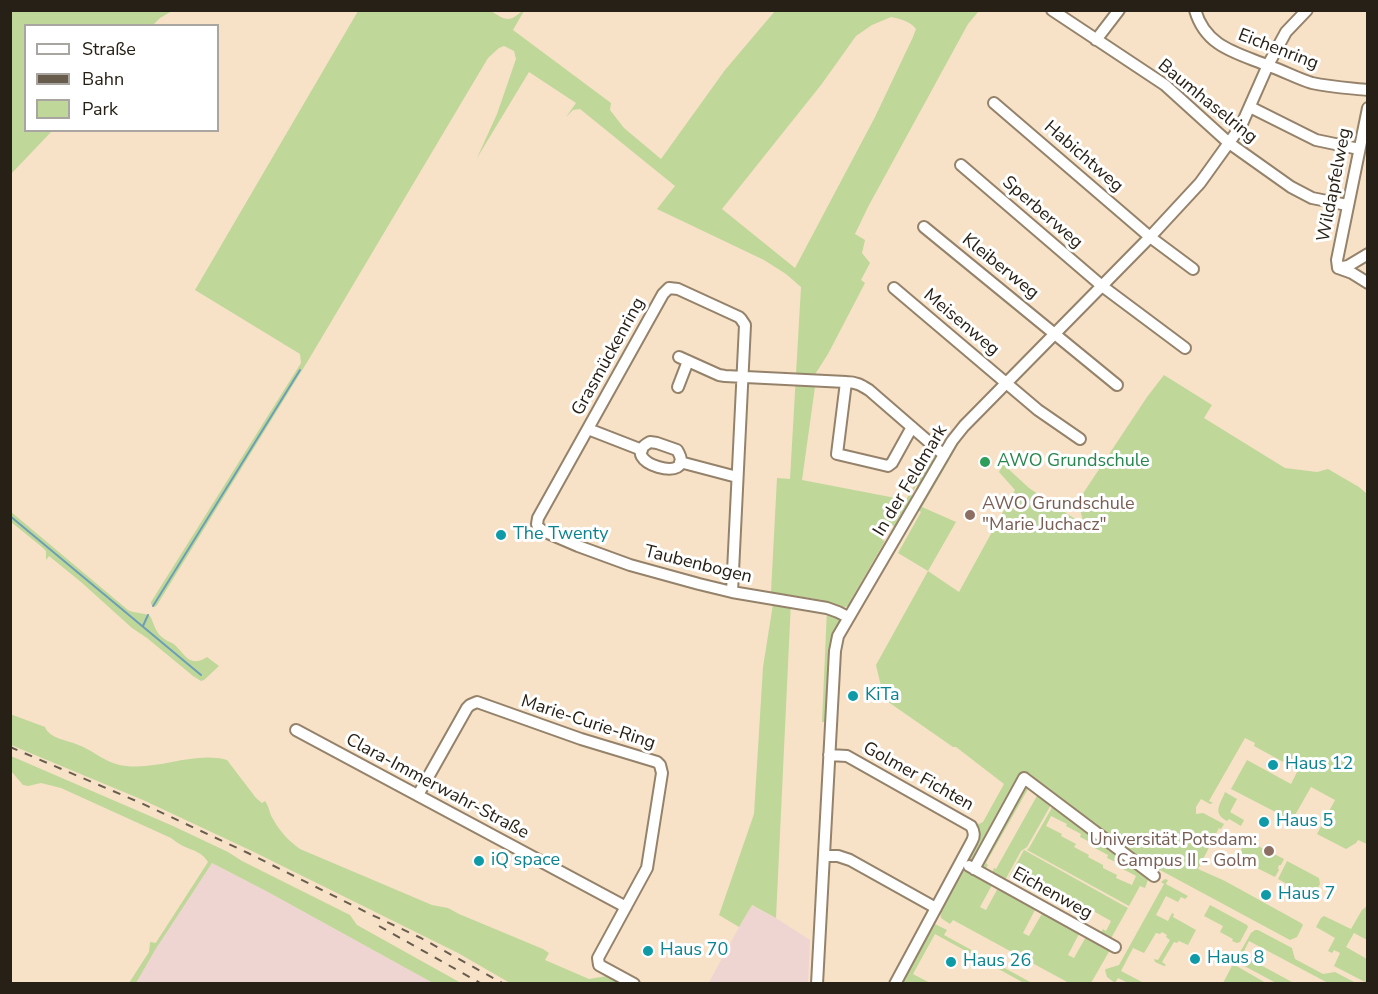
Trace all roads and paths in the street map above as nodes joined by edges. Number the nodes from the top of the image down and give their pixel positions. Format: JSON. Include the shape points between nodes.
{"nodes":[{"id":1,"x":1052,"y":10,"type":"edge"},
{"id":2,"x":1119,"y":10,"type":"edge"},
{"id":3,"x":1195,"y":10,"type":"edge"},
{"id":4,"x":1306,"y":10,"type":"edge"},
{"id":5,"x":1096,"y":40,"type":"junction"},
{"id":6,"x":1268,"y":65,"type":"junction"},
{"id":7,"x":1368,"y":90,"type":"edge"},
{"id":8,"x":994,"y":104,"type":"dead end"},
{"id":9,"x":1250,"y":106,"type":"junction"},
{"id":10,"x":1368,"y":108,"type":"edge"},
{"id":11,"x":1229,"y":143,"type":"junction"},
{"id":12,"x":1359,"y":149,"type":"junction"},
{"id":13,"x":1362,"y":162,"type":"edge"},
{"id":14,"x":961,"y":165,"type":"dead end"},
{"id":15,"x":1347,"y":205,"type":"junction"},
{"id":16,"x":924,"y":227,"type":"dead end"},
{"id":17,"x":1149,"y":237,"type":"junction"},
{"id":18,"x":1368,"y":254,"type":"edge"},
{"id":19,"x":1338,"y":268,"type":"junction"},
{"id":20,"x":1193,"y":269,"type":"dead end"},
{"id":21,"x":1368,"y":283,"type":"edge"},
{"id":22,"x":1102,"y":285,"type":"junction"},
{"id":23,"x":894,"y":288,"type":"dead end"},
{"id":24,"x":1054,"y":333,"type":"junction"},
{"id":25,"x":1185,"y":348,"type":"dead end"},
{"id":26,"x":743,"y":377,"type":"junction"},
{"id":27,"x":846,"y":382,"type":"junction"},
{"id":28,"x":1006,"y":382,"type":"junction"},
{"id":29,"x":1117,"y":385,"type":"dead end"},
{"id":30,"x":678,"y":387,"type":"dead end"},
{"id":31,"x":912,"y":427,"type":"junction"},
{"id":32,"x":588,"y":429,"type":"junction"},
{"id":33,"x":1080,"y":439,"type":"dead end"},
{"id":34,"x":642,"y":450,"type":"junction"},
{"id":35,"x":944,"y":455,"type":"junction"},
{"id":36,"x":680,"y":462,"type":"junction"},
{"id":37,"x":737,"y":477,"type":"junction"},
{"id":38,"x":543,"y":531,"type":"joint"},
{"id":39,"x":732,"y":592,"type":"junction"},
{"id":40,"x":849,"y":617,"type":"junction"},
{"id":41,"x":296,"y":730,"type":"dead end"},
{"id":42,"x":829,"y":755,"type":"junction"},
{"id":43,"x":418,"y":795,"type":"junction"},
{"id":44,"x":824,"y":856,"type":"junction"},
{"id":45,"x":961,"y":862,"type":"junction"},
{"id":46,"x":974,"y":869,"type":"junction"},
{"id":47,"x":1154,"y":876,"type":"dead end"},
{"id":48,"x":626,"y":907,"type":"junction"},
{"id":49,"x":936,"y":908,"type":"junction"},
{"id":50,"x":1114,"y":947,"type":"dead end"},
{"id":51,"x":634,"y":984,"type":"edge"},
{"id":52,"x":817,"y":984,"type":"edge"},
{"id":53,"x":895,"y":984,"type":"edge"}],
"edges":[{"from":1,"to":5,"type":"street","name":"Baumhaselring"},
{"from":2,"to":5,"type":"street"},
{"from":3,"to":6,"type":"street","name":"Eichenring","via":[[1202,27],[1218,44]]},
{"from":4,"to":6,"type":"street","name":"In der Feldmark","via":[[1286,32]]},
{"from":5,"to":11,"type":"street","name":"Baumhaselring","via":[[1165,85]]},
{"from":6,"to":7,"type":"street","name":"Eichenring","via":[[1312,82]]},
{"from":6,"to":9,"type":"street","name":"In der Feldmark"},
{"from":8,"to":17,"type":"street","name":"Habichtweg"},
{"from":9,"to":11,"type":"street","name":"In der Feldmark"},
{"from":9,"to":12,"type":"street","via":[[1316,140]]},
{"from":10,"to":12,"type":"street","name":"Wildapfelweg"},
{"from":11,"to":15,"type":"street","name":"Baumhaselring","via":[[1291,187],[1312,198]]},
{"from":11,"to":17,"type":"street","name":"In der Feldmark","via":[[1200,183]]},
{"from":12,"to":13,"type":"street","name":"Wildapfelweg"},
{"from":13,"to":15,"type":"street","name":"Wildapfelweg"},
{"from":14,"to":22,"type":"street","name":"Sperberweg"},
{"from":15,"to":19,"type":"street","name":"Wildapfelweg"},
{"from":16,"to":24,"type":"street","name":"Kleiberweg"},
{"from":17,"to":20,"type":"street","name":"Habichtweg"},
{"from":17,"to":22,"type":"street","name":"In der Feldmark"},
{"from":18,"to":19,"type":"street"},
{"from":19,"to":21,"type":"street"},
{"from":22,"to":24,"type":"street","name":"In der Feldmark"},
{"from":22,"to":25,"type":"street","name":"Sperberweg"},
{"from":23,"to":28,"type":"street","name":"Meisenweg"},
{"from":24,"to":28,"type":"street","name":"In der Feldmark"},
{"from":24,"to":29,"type":"street","name":"Kleiberweg"},
{"from":26,"to":27,"type":"street"},
{"from":26,"to":30,"type":"street","via":[[719,375],[683,359]]},
{"from":26,"to":32,"type":"street","name":"Grasmückenring","via":[[744,322],[669,288]]},
{"from":26,"to":37,"type":"street","name":"Grasmückenring"},
{"from":27,"to":31,"type":"street","via":[[862,385]]},
{"from":27,"to":31,"type":"street","via":[[837,454],[888,466]]},
{"from":28,"to":33,"type":"street","name":"Meisenweg"},
{"from":28,"to":35,"type":"street","name":"In der Feldmark","via":[[964,426]]},
{"from":31,"to":35,"type":"street"},
{"from":32,"to":34,"type":"street"},
{"from":32,"to":38,"type":"street","name":"Grasmückenring","via":[[538,518],[538,527]]},
{"from":34,"to":36,"type":"street","via":[[646,462],[667,470]]},
{"from":34,"to":36,"type":"street","via":[[650,442],[657,443],[677,450]]},
{"from":35,"to":40,"type":"street","name":"In der Feldmark"},
{"from":36,"to":37,"type":"street"},
{"from":37,"to":39,"type":"street","name":"Grasmückenring"},
{"from":38,"to":39,"type":"street","name":"Taubenbogen","via":[[630,565]]},
{"from":39,"to":40,"type":"street","name":"Taubenbogen","via":[[827,608]]},
{"from":40,"to":42,"type":"street","name":"In der Feldmark","via":[[835,651]]},
{"from":41,"to":43,"type":"street","name":"Clara-Immerwahr-Straße"},
{"from":42,"to":44,"type":"street","name":"In der Feldmark"},
{"from":42,"to":45,"type":"street","name":"Golmer Fichten","via":[[847,756],[971,826],[974,837]]},
{"from":43,"to":48,"type":"street","name":"Clara-Immerwahr-Straße"},
{"from":43,"to":48,"type":"street","name":"Marie-Curie-Ring","via":[[468,708],[477,702],[657,762],[662,773],[648,864]]},
{"from":44,"to":49,"type":"street","via":[[850,860]]},
{"from":44,"to":52,"type":"street","name":"In der Feldmark"},
{"from":45,"to":46,"type":"street","name":"Eichenweg"},
{"from":45,"to":49,"type":"street","name":"Golmer Fichten"},
{"from":46,"to":47,"type":"street","via":[[1024,778]]},
{"from":46,"to":50,"type":"street","name":"Eichenweg"},
{"from":48,"to":51,"type":"street","name":"Marie-Curie-Ring","via":[[598,958],[599,964]]},
{"from":49,"to":53,"type":"street","name":"Golmer Fichten"}]}
